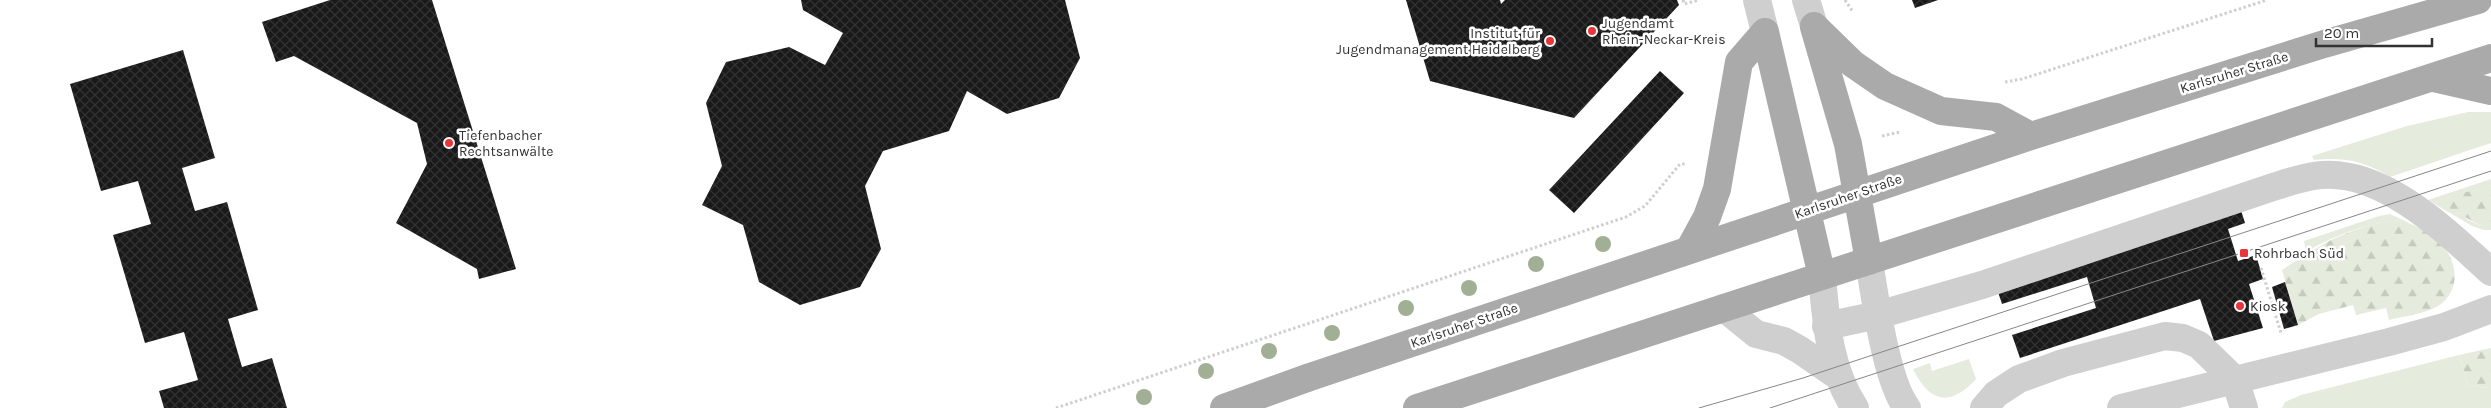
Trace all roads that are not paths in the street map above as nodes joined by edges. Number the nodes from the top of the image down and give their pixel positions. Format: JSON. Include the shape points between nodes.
{"nodes":[{"id":1,"x":1757,"y":0,"type":"edge"},
{"id":2,"x":1806,"y":0,"type":"edge"},
{"id":3,"x":2478,"y":0,"type":"edge"},
{"id":4,"x":1814,"y":26,"type":"junction"},
{"id":5,"x":1765,"y":32,"type":"junction"},
{"id":6,"x":2491,"y":58,"type":"edge"},
{"id":7,"x":2434,"y":78,"type":"junction"},
{"id":8,"x":2491,"y":91,"type":"edge"},
{"id":9,"x":2031,"y":136,"type":"junction"},
{"id":10,"x":1858,"y":193,"type":"junction"},
{"id":11,"x":1807,"y":210,"type":"junction"},
{"id":12,"x":1689,"y":250,"type":"junction"},
{"id":13,"x":1869,"y":261,"type":"junction"},
{"id":14,"x":2491,"y":272,"type":"edge"},
{"id":15,"x":1822,"y":276,"type":"junction"},
{"id":16,"x":1724,"y":308,"type":"junction"},
{"id":17,"x":2491,"y":309,"type":"edge"},
{"id":18,"x":1878,"y":315,"type":"junction"},
{"id":19,"x":1826,"y":326,"type":"junction"},
{"id":20,"x":1839,"y":377,"type":"junction"},
{"id":21,"x":2235,"y":380,"type":"junction"},
{"id":22,"x":1224,"y":408,"type":"edge"},
{"id":23,"x":1417,"y":408,"type":"edge"},
{"id":24,"x":1855,"y":408,"type":"edge"},
{"id":25,"x":1908,"y":408,"type":"edge"},
{"id":26,"x":1984,"y":408,"type":"edge"},
{"id":27,"x":2121,"y":408,"type":"edge"},
{"id":28,"x":2244,"y":408,"type":"edge"}],
"edges":[{"from":1,"to":5,"type":"street"},
{"from":2,"to":4,"type":"street"},
{"from":3,"to":9,"type":"main road","name":"Karlsruher Straße","via":[[2324,44]]},
{"from":4,"to":9,"type":"main road","via":[[1853,64],[1885,86],[1941,110],[1996,117]]},
{"from":4,"to":10,"type":"main road","via":[[1848,144]]},
{"from":5,"to":11,"type":"main road"},
{"from":5,"to":12,"type":"main road","via":[[1739,62],[1721,169],[1707,217]]},
{"from":6,"to":7,"type":"main road"},
{"from":7,"to":8,"type":"main road"},
{"from":7,"to":13,"type":"main road"},
{"from":9,"to":10,"type":"main road","name":"Karlsruher Straße"},
{"from":10,"to":11,"type":"main road","name":"Karlsruher Straße"},
{"from":10,"to":13,"type":"main road"},
{"from":11,"to":12,"type":"main road","name":"Karlsruher Straße"},
{"from":11,"to":15,"type":"main road"},
{"from":12,"to":22,"type":"main road","name":"Karlsruher Straße","via":[[1310,376]]},
{"from":13,"to":15,"type":"main road"},
{"from":13,"to":18,"type":"street"},
{"from":14,"to":18,"type":"street","via":[[2436,221],[2388,191],[2360,179],[2322,174],[2273,187],[1982,285]]},
{"from":15,"to":16,"type":"main road"},
{"from":15,"to":19,"type":"street"},
{"from":16,"to":20,"type":"street","via":[[1756,334],[1792,346]]},
{"from":16,"to":23,"type":"main road"},
{"from":17,"to":21,"type":"street","via":[[2444,327]]},
{"from":18,"to":19,"type":"street"},
{"from":18,"to":25,"type":"street","via":[[1898,396]]},
{"from":19,"to":20,"type":"street"},
{"from":20,"to":24,"type":"street"},
{"from":21,"to":26,"type":"street","via":[[2198,345],[2183,338],[2165,336],[2063,363],[2019,379],[1996,394]]},
{"from":21,"to":27,"type":"street"},
{"from":21,"to":28,"type":"street"}]}
